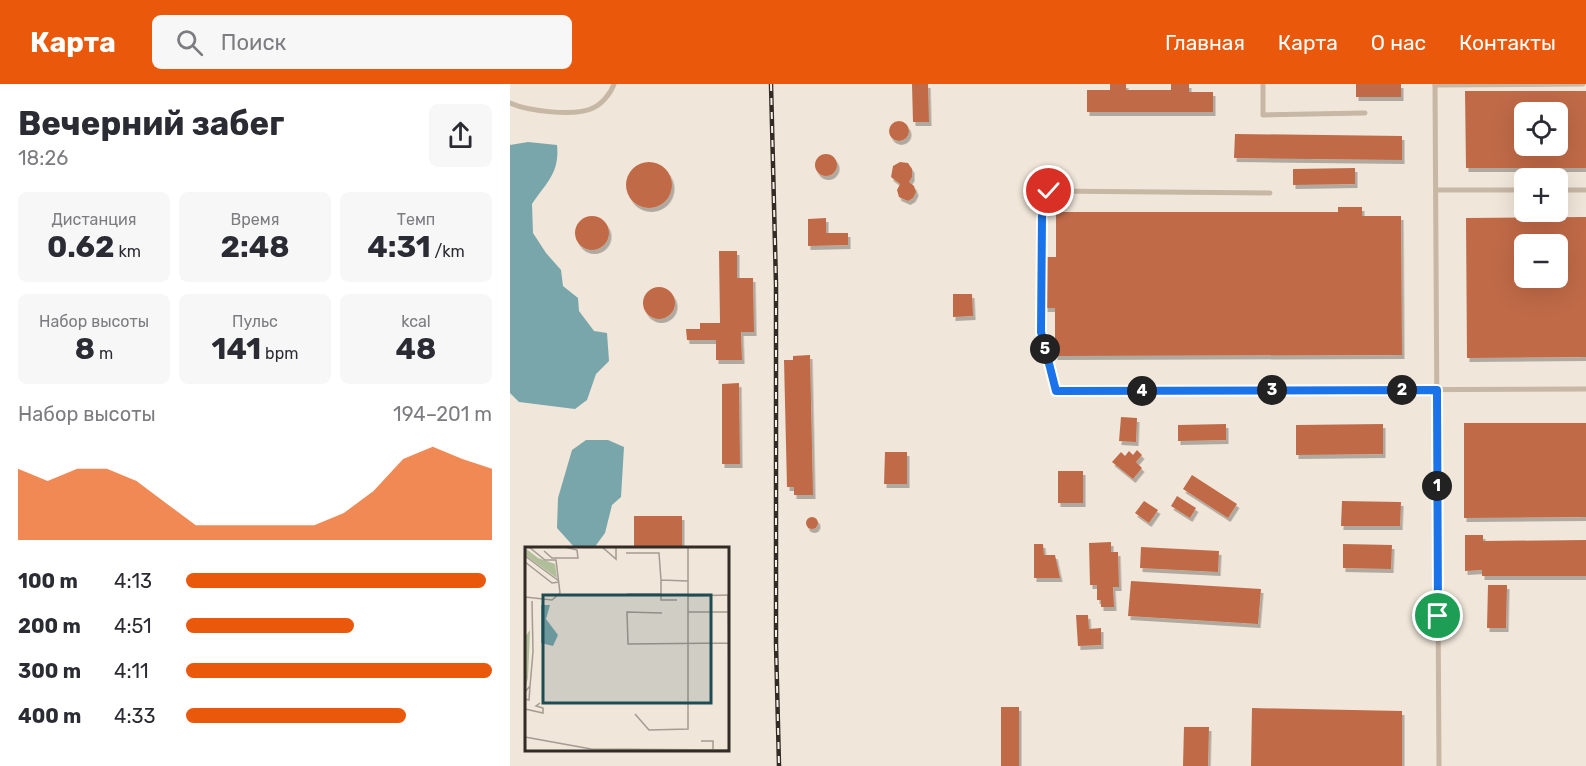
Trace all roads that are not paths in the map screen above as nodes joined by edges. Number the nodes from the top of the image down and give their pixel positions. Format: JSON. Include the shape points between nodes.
{"nodes":[{"id":1,"x":614,"y":84,"type":"edge"},
{"id":2,"x":1263,"y":84,"type":"edge"},
{"id":3,"x":1583,"y":84,"type":"edge"},
{"id":4,"x":1435,"y":85,"type":"edge"},
{"id":5,"x":510,"y":103,"type":"edge"},
{"id":6,"x":1365,"y":113,"type":"dead end"},
{"id":7,"x":1436,"y":190,"type":"junction"},
{"id":8,"x":1514,"y":190,"type":"edge"},
{"id":9,"x":1568,"y":190,"type":"edge"},
{"id":10,"x":1586,"y":190,"type":"edge"},
{"id":11,"x":1270,"y":194,"type":"dead end"},
{"id":12,"x":1586,"y":389,"type":"edge"},
{"id":13,"x":1437,"y":390,"type":"junction"},
{"id":14,"x":1439,"y":766,"type":"edge"}],
"edges":[{"from":1,"to":5,"type":"lane","via":[[612,92],[593,108],[542,111]]},
{"from":2,"to":6,"type":"lane","via":[[1263,115]]},
{"from":3,"to":4,"type":"lane"},
{"from":4,"to":7,"type":"lane"},
{"from":7,"to":8,"type":"lane"},
{"from":7,"to":13,"type":"lane"},
{"from":9,"to":10,"type":"lane"},
{"from":11,"to":13,"type":"lane","via":[[1049,191],[1042,216],[1041,332],[1056,391]]},
{"from":12,"to":13,"type":"lane"},
{"from":13,"to":14,"type":"lane"}]}
